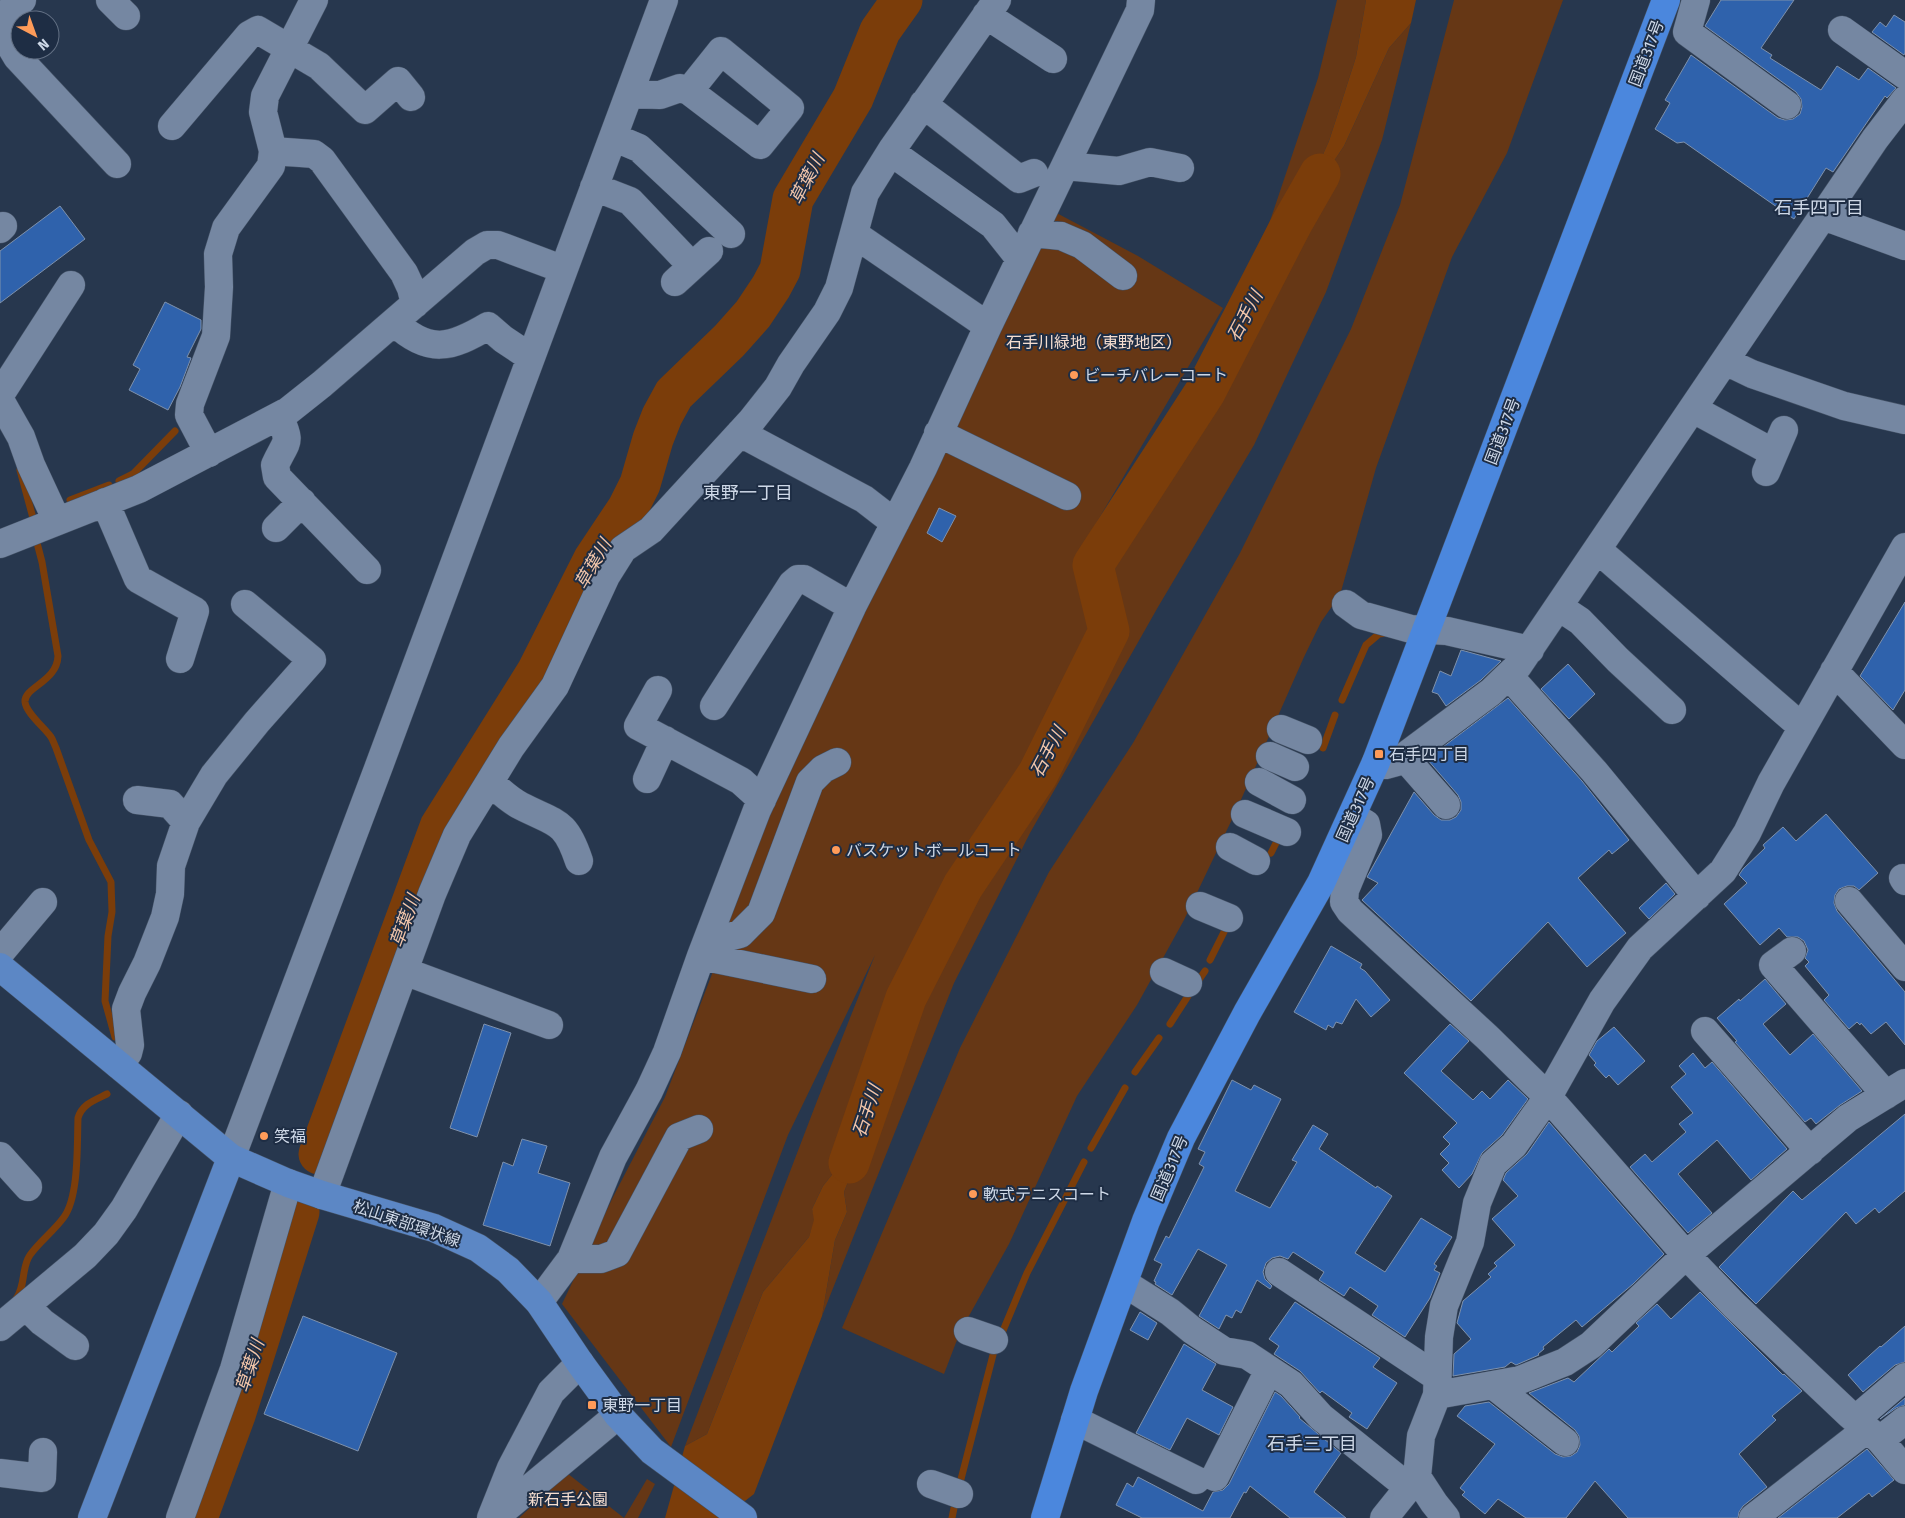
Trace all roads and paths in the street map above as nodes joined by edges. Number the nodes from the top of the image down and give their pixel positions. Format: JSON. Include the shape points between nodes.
{"nodes":[{"id":1,"x":22,"y":0,"type":"edge"},
{"id":2,"x":314,"y":0,"type":"edge"},
{"id":3,"x":664,"y":0,"type":"edge"},
{"id":4,"x":1141,"y":0,"type":"edge"},
{"id":5,"x":1666,"y":0,"type":"edge"},
{"id":6,"x":1696,"y":0,"type":"edge"},
{"id":7,"x":992,"y":7,"type":"edge"},
{"id":8,"x":0,"y":19,"type":"edge"},
{"id":9,"x":0,"y":28,"type":"edge"},
{"id":10,"x":1842,"y":30,"type":"dead end"},
{"id":11,"x":289,"y":49,"type":"junction"},
{"id":12,"x":1053,"y":59,"type":"dead end"},
{"id":13,"x":1905,"y":75,"type":"edge"},
{"id":14,"x":689,"y":91,"type":"dead end"},
{"id":15,"x":629,"y":94,"type":"junction"},
{"id":16,"x":411,"y":97,"type":"dead end"},
{"id":17,"x":1905,"y":100,"type":"edge"},
{"id":18,"x":923,"y":104,"type":"junction"},
{"id":19,"x":1786,"y":105,"type":"dead end"},
{"id":20,"x":172,"y":126,"type":"dead end"},
{"id":21,"x":612,"y":137,"type":"junction"},
{"id":22,"x":274,"y":151,"type":"junction"},
{"id":23,"x":891,"y":152,"type":"junction"},
{"id":24,"x":102,"y":159,"type":"dead end"},
{"id":25,"x":1065,"y":166,"type":"junction"},
{"id":26,"x":1180,"y":168,"type":"dead end"},
{"id":27,"x":1034,"y":173,"type":"dead end"},
{"id":28,"x":594,"y":187,"type":"junction"},
{"id":29,"x":1823,"y":216,"type":"junction"},
{"id":30,"x":1032,"y":233,"type":"junction"},
{"id":31,"x":731,"y":234,"type":"dead end"},
{"id":32,"x":854,"y":234,"type":"junction"},
{"id":33,"x":1905,"y":246,"type":"edge"},
{"id":34,"x":1020,"y":259,"type":"junction"},
{"id":35,"x":692,"y":266,"type":"dead end"},
{"id":36,"x":562,"y":269,"type":"junction"},
{"id":37,"x":1123,"y":276,"type":"dead end"},
{"id":38,"x":57,"y":292,"type":"dead end"},
{"id":39,"x":415,"y":304,"type":"junction"},
{"id":40,"x":394,"y":322,"type":"junction"},
{"id":41,"x":988,"y":326,"type":"junction"},
{"id":42,"x":530,"y":357,"type":"junction"},
{"id":43,"x":1725,"y":361,"type":"junction"},
{"id":44,"x":0,"y":395,"type":"edge"},
{"id":45,"x":0,"y":400,"type":"edge"},
{"id":46,"x":1693,"y":409,"type":"junction"},
{"id":47,"x":279,"y":416,"type":"junction"},
{"id":48,"x":1905,"y":420,"type":"edge"},
{"id":49,"x":740,"y":434,"type":"junction"},
{"id":50,"x":938,"y":434,"type":"junction"},
{"id":51,"x":1775,"y":452,"type":"dead end"},
{"id":52,"x":209,"y":453,"type":"junction"},
{"id":53,"x":1067,"y":496,"type":"dead end"},
{"id":54,"x":105,"y":502,"type":"junction"},
{"id":55,"x":302,"y":502,"type":"junction"},
{"id":56,"x":57,"y":521,"type":"junction"},
{"id":57,"x":895,"y":523,"type":"junction"},
{"id":58,"x":276,"y":528,"type":"dead end"},
{"id":59,"x":0,"y":544,"type":"edge"},
{"id":60,"x":1905,"y":547,"type":"edge"},
{"id":61,"x":1598,"y":550,"type":"junction"},
{"id":62,"x":367,"y":570,"type":"dead end"},
{"id":63,"x":246,"y":604,"type":"dead end"},
{"id":64,"x":1346,"y":604,"type":"dead end"},
{"id":65,"x":852,"y":607,"type":"junction"},
{"id":66,"x":1560,"y":607,"type":"junction"},
{"id":67,"x":1427,"y":630,"type":"junction"},
{"id":68,"x":1530,"y":650,"type":"junction"},
{"id":69,"x":180,"y":659,"type":"dead end"},
{"id":70,"x":1834,"y":671,"type":"junction"},
{"id":71,"x":1508,"y":676,"type":"junction"},
{"id":72,"x":658,"y":690,"type":"dead end"},
{"id":73,"x":714,"y":706,"type":"dead end"},
{"id":74,"x":1672,"y":710,"type":"dead end"},
{"id":75,"x":1802,"y":727,"type":"junction"},
{"id":76,"x":1281,"y":729,"type":"dead end"},
{"id":77,"x":666,"y":740,"type":"junction"},
{"id":78,"x":1308,"y":740,"type":"dead end"},
{"id":79,"x":1905,"y":745,"type":"edge"},
{"id":80,"x":1270,"y":756,"type":"dead end"},
{"id":81,"x":1404,"y":757,"type":"junction"},
{"id":82,"x":837,"y":762,"type":"dead end"},
{"id":83,"x":1376,"y":762,"type":"junction"},
{"id":84,"x":1295,"y":766,"type":"dead end"},
{"id":85,"x":648,"y":779,"type":"dead end"},
{"id":86,"x":490,"y":782,"type":"junction"},
{"id":87,"x":1259,"y":782,"type":"dead end"},
{"id":88,"x":137,"y":800,"type":"dead end"},
{"id":89,"x":762,"y":800,"type":"junction"},
{"id":90,"x":1292,"y":800,"type":"dead end"},
{"id":91,"x":1446,"y":805,"type":"dead end"},
{"id":92,"x":1245,"y":814,"type":"dead end"},
{"id":93,"x":1352,"y":816,"type":"junction"},
{"id":94,"x":186,"y":822,"type":"junction"},
{"id":95,"x":1287,"y":832,"type":"dead end"},
{"id":96,"x":1230,"y":847,"type":"dead end"},
{"id":97,"x":579,"y":861,"type":"dead end"},
{"id":98,"x":1256,"y":861,"type":"dead end"},
{"id":99,"x":1697,"y":896,"type":"junction"},
{"id":100,"x":1849,"y":901,"type":"dead end"},
{"id":101,"x":43,"y":902,"type":"dead end"},
{"id":102,"x":1200,"y":906,"type":"dead end"},
{"id":103,"x":1230,"y":918,"type":"dead end"},
{"id":104,"x":703,"y":949,"type":"junction"},
{"id":105,"x":1792,"y":951,"type":"dead end"},
{"id":106,"x":0,"y":953,"type":"edge"},
{"id":107,"x":0,"y":967,"type":"edge"},
{"id":108,"x":1905,"y":967,"type":"edge"},
{"id":109,"x":404,"y":970,"type":"junction"},
{"id":110,"x":812,"y":979,"type":"dead end"},
{"id":111,"x":544,"y":1016,"type":"dead end"},
{"id":112,"x":1706,"y":1032,"type":"dead end"},
{"id":113,"x":119,"y":1065,"type":"junction"},
{"id":114,"x":1895,"y":1089,"type":"edge"},
{"id":115,"x":1548,"y":1097,"type":"junction"},
{"id":116,"x":179,"y":1114,"type":"junction"},
{"id":117,"x":699,"y":1129,"type":"dead end"},
{"id":118,"x":1810,"y":1151,"type":"junction"},
{"id":119,"x":0,"y":1156,"type":"edge"},
{"id":120,"x":231,"y":1158,"type":"junction"},
{"id":121,"x":288,"y":1183,"type":"junction"},
{"id":122,"x":28,"y":1186,"type":"dead end"},
{"id":123,"x":322,"y":1195,"type":"junction"},
{"id":124,"x":1686,"y":1255,"type":"junction"},
{"id":125,"x":571,"y":1260,"type":"junction"},
{"id":126,"x":1279,"y":1272,"type":"dead end"},
{"id":127,"x":1124,"y":1283,"type":"junction"},
{"id":128,"x":540,"y":1302,"type":"junction"},
{"id":129,"x":26,"y":1306,"type":"junction"},
{"id":130,"x":0,"y":1327,"type":"edge"},
{"id":131,"x":968,"y":1331,"type":"dead end"},
{"id":132,"x":994,"y":1340,"type":"dead end"},
{"id":133,"x":75,"y":1346,"type":"dead end"},
{"id":134,"x":580,"y":1363,"type":"junction"},
{"id":135,"x":1269,"y":1370,"type":"junction"},
{"id":136,"x":1905,"y":1377,"type":"edge"},
{"id":137,"x":1494,"y":1385,"type":"junction"},
{"id":138,"x":1437,"y":1386,"type":"junction"},
{"id":139,"x":618,"y":1415,"type":"junction"},
{"id":140,"x":1075,"y":1420,"type":"junction"},
{"id":141,"x":1905,"y":1420,"type":"edge"},
{"id":142,"x":1868,"y":1430,"type":"junction"},
{"id":143,"x":1565,"y":1442,"type":"dead end"},
{"id":144,"x":43,"y":1452,"type":"dead end"},
{"id":145,"x":1905,"y":1470,"type":"edge"},
{"id":146,"x":0,"y":1473,"type":"edge"},
{"id":147,"x":1412,"y":1482,"type":"junction"},
{"id":148,"x":931,"y":1484,"type":"dead end"},
{"id":149,"x":959,"y":1494,"type":"dead end"},
{"id":150,"x":92,"y":1518,"type":"edge"},
{"id":151,"x":180,"y":1518,"type":"edge"},
{"id":152,"x":492,"y":1518,"type":"edge"},
{"id":153,"x":742,"y":1518,"type":"edge"},
{"id":154,"x":1045,"y":1518,"type":"edge"},
{"id":155,"x":1384,"y":1518,"type":"edge"},
{"id":156,"x":1446,"y":1518,"type":"edge"},
{"id":157,"x":1753,"y":1518,"type":"edge"}],
"edges":[{"from":1,"to":8,"type":"street"},
{"from":2,"to":11,"type":"street"},
{"from":3,"to":15,"type":"street"},
{"from":4,"to":25,"type":"street","via":[[1140,10]]},
{"from":5,"to":67,"type":"highway","name":"国道317号"},
{"from":6,"to":19,"type":"street","via":[[1687,32]]},
{"from":7,"to":12,"type":"street"},
{"from":7,"to":18,"type":"street"},
{"from":9,"to":24,"type":"street","via":[[30,88]]},
{"from":10,"to":13,"type":"street"},
{"from":11,"to":16,"type":"street","via":[[320,66],[365,110],[398,81]]},
{"from":11,"to":20,"type":"street","via":[[258,30],[249,34]]},
{"from":11,"to":22,"type":"street","via":[[265,96],[262,112]]},
{"from":14,"to":15,"type":"street","via":[[680,88],[660,94]]},
{"from":15,"to":21,"type":"street"},
{"from":17,"to":29,"type":"street"},
{"from":18,"to":23,"type":"street"},
{"from":18,"to":27,"type":"street","via":[[1019,179]]},
{"from":21,"to":28,"type":"street"},
{"from":21,"to":31,"type":"street","via":[[639,148]]},
{"from":22,"to":39,"type":"street","via":[[314,154],[322,160],[341,204],[404,273],[412,288]]},
{"from":22,"to":52,"type":"street","via":[[271,166],[226,228],[218,254],[216,336],[190,404],[189,415]]},
{"from":23,"to":32,"type":"street","via":[[865,194]]},
{"from":23,"to":34,"type":"street","via":[[992,225]]},
{"from":25,"to":26,"type":"street","via":[[1119,171],[1150,162]]},
{"from":25,"to":30,"type":"street"},
{"from":28,"to":35,"type":"street","via":[[630,201]]},
{"from":28,"to":36,"type":"street"},
{"from":29,"to":33,"type":"street"},
{"from":29,"to":43,"type":"street"},
{"from":30,"to":34,"type":"street"},
{"from":30,"to":37,"type":"street","via":[[1061,236],[1082,245]]},
{"from":32,"to":41,"type":"street"},
{"from":32,"to":49,"type":"street","via":[[839,288],[827,312],[778,387]]},
{"from":34,"to":41,"type":"street"},
{"from":36,"to":39,"type":"street","via":[[498,245],[487,245]]},
{"from":36,"to":42,"type":"street"},
{"from":38,"to":44,"type":"street"},
{"from":39,"to":40,"type":"street"},
{"from":40,"to":42,"type":"street","via":[[404,331],[437,345],[452,345],[488,326]]},
{"from":40,"to":47,"type":"street"},
{"from":41,"to":50,"type":"street"},
{"from":42,"to":120,"type":"street","via":[[385,753]]},
{"from":43,"to":46,"type":"street"},
{"from":43,"to":48,"type":"street","via":[[1752,374],[1844,406]]},
{"from":45,"to":56,"type":"street","via":[[21,437]]},
{"from":46,"to":51,"type":"street"},
{"from":46,"to":61,"type":"street"},
{"from":47,"to":52,"type":"street"},
{"from":47,"to":55,"type":"street","via":[[287,444],[275,465],[277,477]]},
{"from":49,"to":57,"type":"street","via":[[864,499]]},
{"from":49,"to":86,"type":"street","via":[[651,530],[623,549],[606,576],[555,686]]},
{"from":50,"to":53,"type":"street"},
{"from":50,"to":57,"type":"street"},
{"from":52,"to":54,"type":"street","via":[[139,489]]},
{"from":54,"to":56,"type":"street"},
{"from":54,"to":69,"type":"street","via":[[138,579],[195,610]]},
{"from":55,"to":58,"type":"street"},
{"from":55,"to":62,"type":"street"},
{"from":56,"to":59,"type":"street"},
{"from":57,"to":65,"type":"street"},
{"from":60,"to":70,"type":"street"},
{"from":61,"to":66,"type":"street"},
{"from":61,"to":75,"type":"street"},
{"from":63,"to":94,"type":"street","via":[[312,660],[214,775]]},
{"from":64,"to":67,"type":"street","via":[[1361,615],[1411,629]]},
{"from":65,"to":73,"type":"street","via":[[804,579],[798,579]]},
{"from":65,"to":89,"type":"street"},
{"from":66,"to":68,"type":"street"},
{"from":66,"to":74,"type":"street","via":[[1580,621]]},
{"from":67,"to":68,"type":"street","via":[[1447,631]]},
{"from":67,"to":83,"type":"highway","name":"国道317号"},
{"from":68,"to":71,"type":"street"},
{"from":70,"to":75,"type":"street"},
{"from":70,"to":79,"type":"street"},
{"from":71,"to":81,"type":"street"},
{"from":71,"to":99,"type":"street","via":[[1594,771]]},
{"from":72,"to":77,"type":"street","via":[[638,726]]},
{"from":75,"to":99,"type":"street","via":[[1770,783],[1747,833],[1723,871]]},
{"from":76,"to":78,"type":"street"},
{"from":77,"to":85,"type":"street"},
{"from":77,"to":89,"type":"street","via":[[741,781]]},
{"from":80,"to":84,"type":"street"},
{"from":81,"to":83,"type":"street","via":[[1386,765]]},
{"from":81,"to":91,"type":"street"},
{"from":82,"to":104,"type":"street","via":[[823,769],[810,782],[761,913],[740,934]]},
{"from":83,"to":93,"type":"highway","name":"国道317号"},
{"from":86,"to":97,"type":"street","via":[[506,797],[558,823],[573,843]]},
{"from":86,"to":109,"type":"street","via":[[457,835]]},
{"from":87,"to":90,"type":"street"},
{"from":88,"to":94,"type":"street","via":[[170,804]]},
{"from":89,"to":104,"type":"street"},
{"from":92,"to":95,"type":"street"},
{"from":93,"to":115,"type":"street","via":[[1366,824],[1368,835],[1345,890],[1344,902],[1350,911]]},
{"from":93,"to":127,"type":"highway","name":"国道317号","via":[[1321,883],[1181,1138]]},
{"from":94,"to":113,"type":"street","via":[[170,866],[170,894],[165,917],[126,1009],[130,1045]]},
{"from":96,"to":98,"type":"street"},
{"from":99,"to":115,"type":"street","via":[[1640,948],[1607,993]]},
{"from":100,"to":108,"type":"street"},
{"from":101,"to":106,"type":"street"},
{"from":102,"to":103,"type":"street"},
{"from":104,"to":110,"type":"street"},
{"from":104,"to":125,"type":"street","via":[[667,1052],[613,1156]]},
{"from":105,"to":114,"type":"street","via":[[1773,966],[1814,997]]},
{"from":107,"to":113,"type":"main road","name":"松山東部環状線"},
{"from":109,"to":111,"type":"street"},
{"from":109,"to":123,"type":"street"},
{"from":112,"to":118,"type":"street"},
{"from":113,"to":116,"type":"main road","name":"松山東部環状線"},
{"from":114,"to":118,"type":"street","via":[[1848,1118]]},
{"from":115,"to":124,"type":"street"},
{"from":115,"to":138,"type":"street","via":[[1514,1145],[1493,1164],[1476,1203],[1470,1242],[1444,1306]]},
{"from":116,"to":120,"type":"main road","name":"松山東部環状線"},
{"from":116,"to":129,"type":"street","via":[[106,1234]]},
{"from":117,"to":125,"type":"street","via":[[679,1137],[617,1253],[602,1259]]},
{"from":118,"to":124,"type":"street"},
{"from":119,"to":122,"type":"street"},
{"from":120,"to":121,"type":"main road","name":"松山東部環状線"},
{"from":120,"to":150,"type":"main road"},
{"from":121,"to":123,"type":"main road","name":"松山東部環状線"},
{"from":121,"to":151,"type":"street","via":[[234,1369]]},
{"from":123,"to":128,"type":"main road","name":"松山東部環状線","via":[[434,1228],[478,1248],[508,1270]]},
{"from":124,"to":137,"type":"street","via":[[1590,1345],[1565,1362],[1520,1380]]},
{"from":124,"to":142,"type":"street","via":[[1734,1305]]},
{"from":125,"to":128,"type":"street"},
{"from":126,"to":138,"type":"street"},
{"from":127,"to":135,"type":"street","via":[[1224,1351],[1247,1355]]},
{"from":127,"to":140,"type":"highway","name":"国道317号"},
{"from":128,"to":134,"type":"main road","name":"松山東部環状線"},
{"from":129,"to":130,"type":"street"},
{"from":129,"to":133,"type":"street"},
{"from":131,"to":132,"type":"street"},
{"from":134,"to":139,"type":"main road","name":"松山東部環状線"},
{"from":134,"to":152,"type":"street","via":[[551,1392],[512,1468]]},
{"from":135,"to":140,"type":"street","via":[[1205,1478]]},
{"from":135,"to":147,"type":"street","via":[[1291,1384],[1321,1417]]},
{"from":136,"to":142,"type":"street"},
{"from":137,"to":138,"type":"street"},
{"from":137,"to":143,"type":"street"},
{"from":138,"to":147,"type":"street","via":[[1421,1436]]},
{"from":139,"to":152,"type":"street"},
{"from":139,"to":153,"type":"main road","name":"松山東部環状線","via":[[662,1460]]},
{"from":140,"to":154,"type":"highway","name":"国道317号"},
{"from":141,"to":142,"type":"street"},
{"from":142,"to":145,"type":"street"},
{"from":142,"to":157,"type":"street"},
{"from":144,"to":146,"type":"street","via":[[42,1478]]},
{"from":147,"to":155,"type":"street"},
{"from":147,"to":156,"type":"street"},
{"from":148,"to":149,"type":"street"}]}
